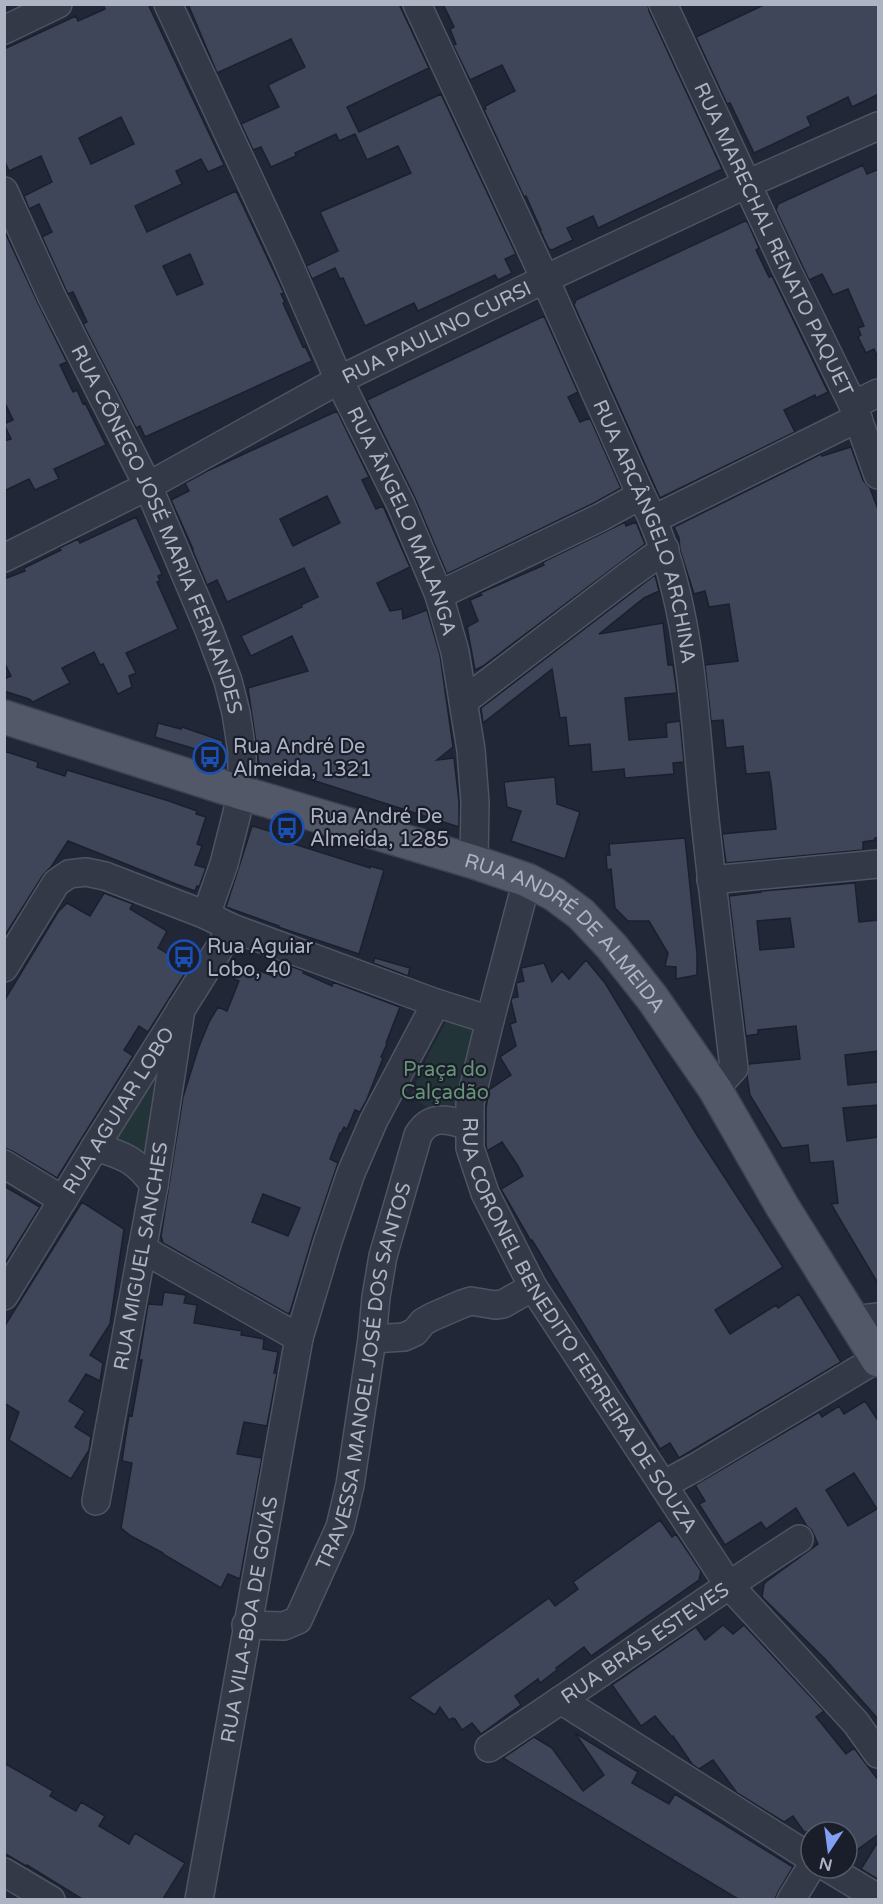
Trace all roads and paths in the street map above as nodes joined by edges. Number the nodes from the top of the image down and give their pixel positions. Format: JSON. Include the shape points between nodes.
{"nodes":[{"id":1,"x":58,"y":4,"type":"edge"},
{"id":2,"x":168,"y":4,"type":"edge"},
{"id":3,"x":417,"y":4,"type":"edge"},
{"id":4,"x":663,"y":4,"type":"edge"},
{"id":5,"x":4,"y":30,"type":"edge"},
{"id":6,"x":879,"y":126,"type":"edge"},
{"id":7,"x":747,"y":184,"type":"junction"},
{"id":8,"x":4,"y":191,"type":"edge"},
{"id":9,"x":545,"y":279,"type":"junction"},
{"id":10,"x":339,"y":380,"type":"junction"},
{"id":11,"x":879,"y":393,"type":"edge"},
{"id":12,"x":855,"y":411,"type":"junction"},
{"id":13,"x":879,"y":475,"type":"edge"},
{"id":14,"x":148,"y":486,"type":"junction"},
{"id":15,"x":648,"y":507,"type":"junction"},
{"id":16,"x":665,"y":549,"type":"junction"},
{"id":17,"x":4,"y":558,"type":"edge"},
{"id":18,"x":439,"y":595,"type":"junction"},
{"id":19,"x":464,"y":701,"type":"junction"},
{"id":20,"x":4,"y":717,"type":"edge"},
{"id":21,"x":242,"y":793,"type":"junction"},
{"id":22,"x":474,"y":862,"type":"junction"},
{"id":23,"x":879,"y":864,"type":"edge"},
{"id":24,"x":527,"y":880,"type":"junction"},
{"id":25,"x":711,"y":880,"type":"junction"},
{"id":26,"x":206,"y":915,"type":"junction"},
{"id":27,"x":232,"y":928,"type":"junction"},
{"id":28,"x":4,"y":968,"type":"edge"},
{"id":29,"x":436,"y":1003,"type":"junction"},
{"id":30,"x":181,"y":1009,"type":"junction"},
{"id":31,"x":489,"y":1020,"type":"junction"},
{"id":32,"x":715,"y":1089,"type":"junction"},
{"id":33,"x":470,"y":1126,"type":"junction"},
{"id":34,"x":95,"y":1147,"type":"junction"},
{"id":35,"x":4,"y":1164,"type":"edge"},
{"id":36,"x":154,"y":1185,"type":"junction"},
{"id":37,"x":63,"y":1200,"type":"junction"},
{"id":38,"x":142,"y":1249,"type":"junction"},
{"id":39,"x":533,"y":1287,"type":"junction"},
{"id":40,"x":4,"y":1296,"type":"edge"},
{"id":41,"x":865,"y":1318,"type":"edge"},
{"id":42,"x":299,"y":1338,"type":"junction"},
{"id":43,"x":372,"y":1339,"type":"junction"},
{"id":44,"x":878,"y":1359,"type":"edge"},
{"id":45,"x":663,"y":1485,"type":"junction"},
{"id":46,"x":96,"y":1501,"type":"dead end"},
{"id":47,"x":798,"y":1539,"type":"dead end"},
{"id":48,"x":729,"y":1584,"type":"junction"},
{"id":49,"x":246,"y":1625,"type":"junction"},
{"id":50,"x":561,"y":1700,"type":"junction"},
{"id":51,"x":489,"y":1748,"type":"dead end"},
{"id":52,"x":879,"y":1754,"type":"edge"},
{"id":53,"x":799,"y":1850,"type":"edge"},
{"id":54,"x":4,"y":1872,"type":"edge"},
{"id":55,"x":803,"y":1880,"type":"edge"},
{"id":56,"x":848,"y":1880,"type":"edge"},
{"id":57,"x":879,"y":1898,"type":"edge"},
{"id":58,"x":51,"y":1899,"type":"edge"},
{"id":59,"x":199,"y":1899,"type":"edge"},
{"id":60,"x":791,"y":1899,"type":"edge"}],
"edges":[{"from":1,"to":5,"type":"street"},
{"from":2,"to":10,"type":"street","name":"RUA ÂNGELO MALANGA"},
{"from":3,"to":9,"type":"street","name":"RUA ARCÂNGELO ARCHINA"},
{"from":4,"to":7,"type":"street","name":"RUA MARECHAL RENATO PAQUET"},
{"from":6,"to":7,"type":"street","name":"RUA PAULINO CURSI"},
{"from":7,"to":9,"type":"street","name":"RUA PAULINO CURSI"},
{"from":7,"to":12,"type":"street","name":"RUA MARECHAL RENATO PAQUET"},
{"from":8,"to":14,"type":"street","name":"RUA CÔNEGO JOSÉ MARIA FERNANDES","via":[[52,297]]},
{"from":9,"to":10,"type":"street","name":"RUA PAULINO CURSI"},
{"from":9,"to":15,"type":"street","name":"RUA ARCÂNGELO ARCHINA"},
{"from":10,"to":14,"type":"street","name":"RUA PAULINO CURSI"},
{"from":10,"to":18,"type":"street","name":"RUA ÂNGELO MALANGA","via":[[401,505]]},
{"from":11,"to":12,"type":"street"},
{"from":12,"to":13,"type":"street","name":"RUA MARECHAL RENATO PAQUET"},
{"from":12,"to":15,"type":"street"},
{"from":14,"to":17,"type":"street","name":"RUA PAULINO CURSI"},
{"from":14,"to":21,"type":"street","name":"RUA CÔNEGO JOSÉ MARIA FERNANDES","via":[[228,681],[242,752]]},
{"from":15,"to":16,"type":"street","name":"RUA ARCÂNGELO ARCHINA"},
{"from":15,"to":18,"type":"street","via":[[602,517]]},
{"from":16,"to":19,"type":"street"},
{"from":16,"to":25,"type":"street","name":"RUA ARCÂNGELO ARCHINA","via":[[684,626]]},
{"from":18,"to":19,"type":"street","name":"RUA ÂNGELO MALANGA"},
{"from":19,"to":22,"type":"street","name":"RUA ÂNGELO MALANGA","via":[[475,802]]},
{"from":20,"to":21,"type":"main road","name":"RUA ANDRÉ DE ALMEIDA"},
{"from":21,"to":22,"type":"main road","name":"RUA ANDRÉ DE ALMEIDA"},
{"from":21,"to":26,"type":"street","name":"RUA CÔNEGO JOSÉ MARIA FERNANDES"},
{"from":22,"to":24,"type":"main road","name":"RUA ANDRÉ DE ALMEIDA"},
{"from":23,"to":25,"type":"street"},
{"from":24,"to":31,"type":"street","name":"RUA CORONEL BENEDITO FERREIRA DE SOUZA"},
{"from":24,"to":32,"type":"main road","name":"RUA ANDRÉ DE ALMEIDA","via":[[581,914],[612,947]]},
{"from":25,"to":32,"type":"street","name":"RUA ARCÂNGELO ARCHINA","via":[[734,1068]]},
{"from":26,"to":27,"type":"street"},
{"from":26,"to":28,"type":"street","via":[[105,876],[69,874],[56,883]]},
{"from":27,"to":29,"type":"street"},
{"from":27,"to":30,"type":"street","name":"RUA AGUIAR LOBO"},
{"from":29,"to":31,"type":"street"},
{"from":29,"to":42,"type":"street","name":"RUA VILA-BOA DE GOIÁS","via":[[374,1120],[351,1173]]},
{"from":30,"to":34,"type":"street","name":"RUA AGUIAR LOBO"},
{"from":30,"to":36,"type":"street","name":"RUA MIGUEL SANCHES"},
{"from":31,"to":33,"type":"street","name":"RUA CORONEL BENEDITO FERREIRA DE SOUZA","via":[[470,1103]]},
{"from":32,"to":41,"type":"main road","name":"RUA ANDRÉ DE ALMEIDA","via":[[782,1206]]},
{"from":33,"to":39,"type":"street","name":"RUA CORONEL BENEDITO FERREIRA DE SOUZA","via":[[470,1148],[485,1193]]},
{"from":33,"to":43,"type":"street","name":"TRAVESSA MANOEL JOSÉ DOS SANTOS","via":[[449,1120],[431,1121],[418,1135],[383,1256]]},
{"from":34,"to":36,"type":"street","via":[[133,1161]]},
{"from":34,"to":37,"type":"street","name":"RUA AGUIAR LOBO"},
{"from":35,"to":37,"type":"street"},
{"from":36,"to":38,"type":"street","name":"RUA MIGUEL SANCHES"},
{"from":37,"to":40,"type":"street","name":"RUA AGUIAR LOBO"},
{"from":38,"to":42,"type":"street"},
{"from":38,"to":46,"type":"street","name":"RUA MIGUEL SANCHES"},
{"from":39,"to":43,"type":"street","via":[[503,1304],[462,1304],[423,1322],[404,1337]]},
{"from":39,"to":45,"type":"street","name":"RUA CORONEL BENEDITO FERREIRA DE SOUZA"},
{"from":41,"to":44,"type":"main road","name":"RUA ANDRÉ DE ALMEIDA"},
{"from":42,"to":49,"type":"street","name":"RUA VILA-BOA DE GOIÁS"},
{"from":43,"to":49,"type":"street","name":"TRAVESSA MANOEL JOSÉ DOS SANTOS","via":[[350,1485],[327,1557],[298,1620],[284,1626]]},
{"from":44,"to":45,"type":"street"},
{"from":45,"to":48,"type":"street","name":"RUA CORONEL BENEDITO FERREIRA DE SOUZA"},
{"from":47,"to":48,"type":"street","name":"RUA BRÁS ESTEVES"},
{"from":48,"to":50,"type":"street","name":"RUA BRÁS ESTEVES"},
{"from":48,"to":52,"type":"street","name":"RUA CORONEL BENEDITO FERREIRA DE SOUZA"},
{"from":49,"to":59,"type":"street","name":"RUA VILA-BOA DE GOIÁS"},
{"from":50,"to":51,"type":"street","name":"RUA BRÁS ESTEVES"},
{"from":50,"to":53,"type":"street"},
{"from":54,"to":58,"type":"street"},
{"from":55,"to":60,"type":"street"},
{"from":56,"to":57,"type":"street"}]}
